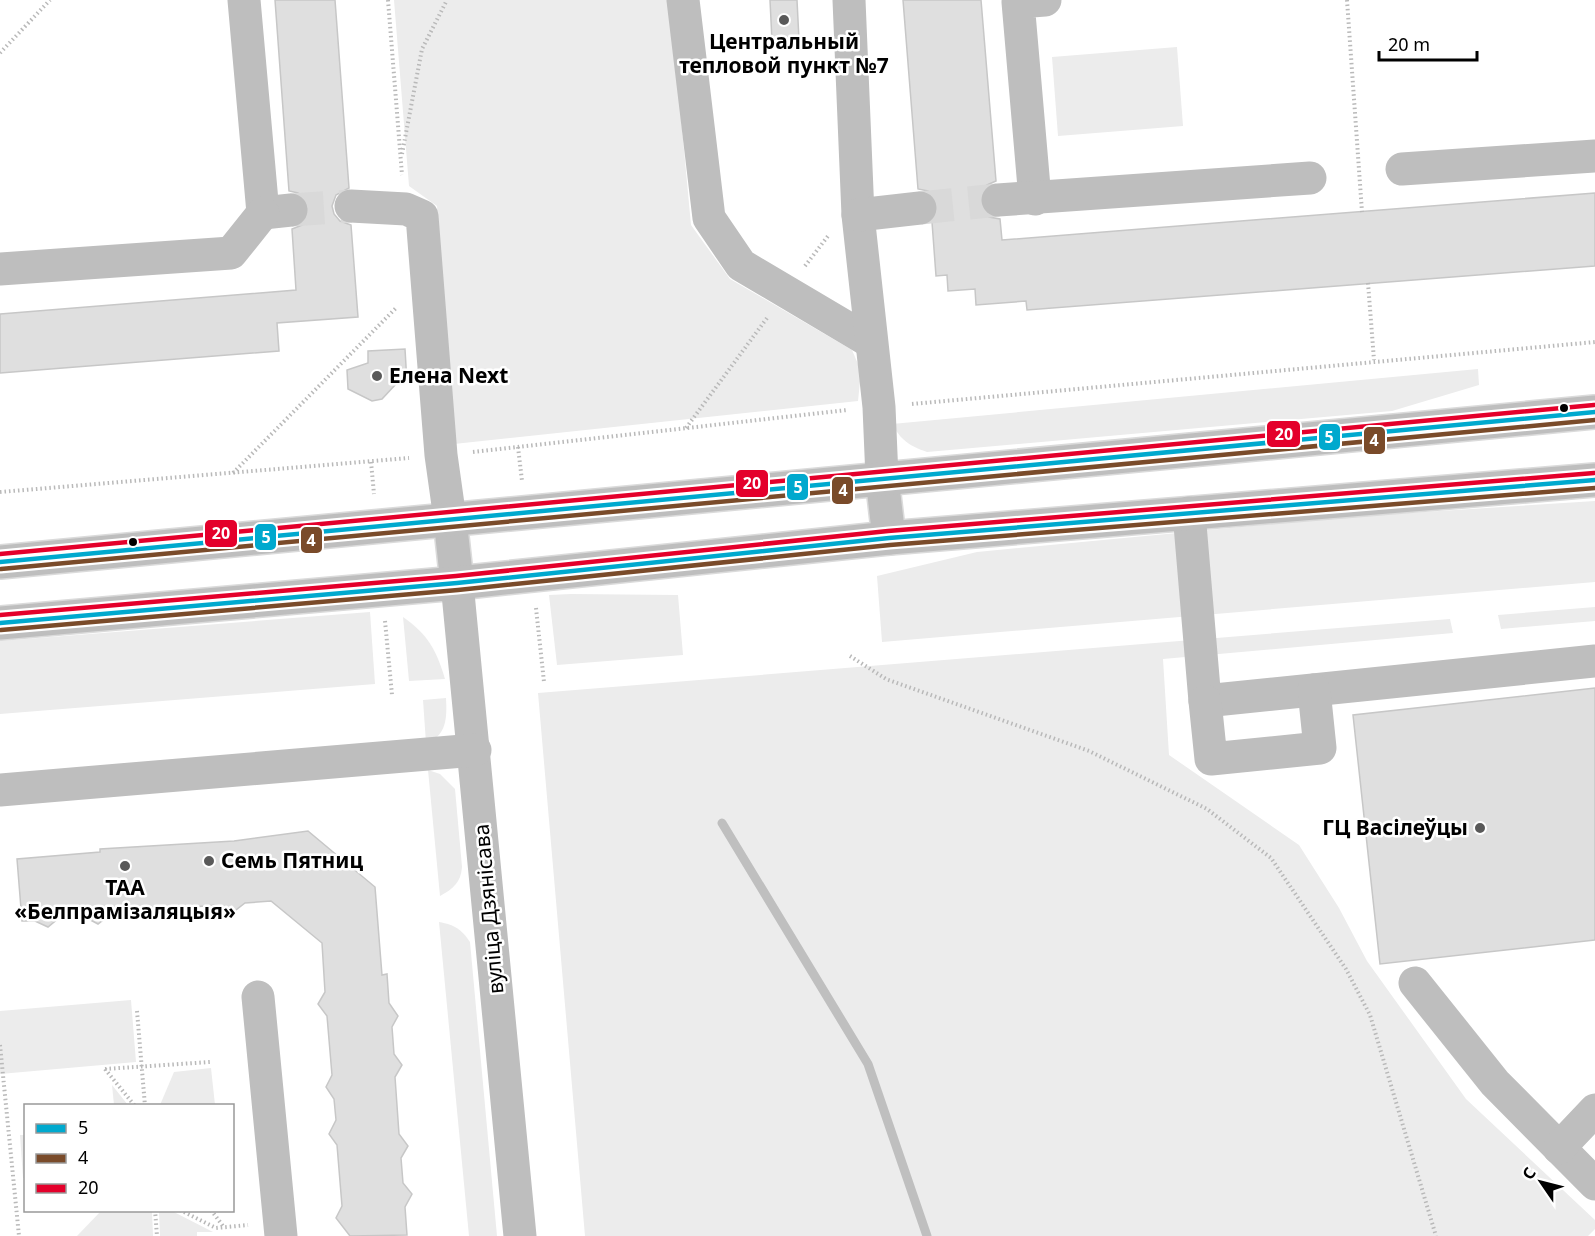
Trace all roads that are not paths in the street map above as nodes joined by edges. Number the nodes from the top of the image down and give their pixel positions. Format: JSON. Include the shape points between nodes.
{"nodes":[{"id":1,"x":244,"y":0,"type":"edge"},
{"id":2,"x":683,"y":0,"type":"edge"},
{"id":3,"x":849,"y":0,"type":"edge"},
{"id":4,"x":1046,"y":0,"type":"edge"},
{"id":5,"x":1595,"y":156,"type":"edge"},
{"id":6,"x":1402,"y":169,"type":"dead end"},
{"id":7,"x":1310,"y":178,"type":"dead end"},
{"id":8,"x":1035,"y":199,"type":"junction"},
{"id":9,"x":998,"y":200,"type":"tunnel mouth"},
{"id":10,"x":351,"y":206,"type":"tunnel mouth"},
{"id":11,"x":920,"y":208,"type":"tunnel mouth"},
{"id":12,"x":858,"y":215,"type":"junction"},
{"id":13,"x":0,"y":269,"type":"edge"},
{"id":14,"x":871,"y":342,"type":"junction"},
{"id":15,"x":1595,"y":412,"type":"edge"},
{"id":16,"x":882,"y":478,"type":"junction"},
{"id":17,"x":1595,"y":480,"type":"edge"},
{"id":18,"x":1189,"y":513,"type":"junction"},
{"id":19,"x":450,"y":519,"type":"junction"},
{"id":20,"x":889,"y":538,"type":"junction"},
{"id":21,"x":0,"y":562,"type":"edge"},
{"id":22,"x":457,"y":583,"type":"junction"},
{"id":23,"x":0,"y":623,"type":"edge"},
{"id":24,"x":1595,"y":662,"type":"edge"},
{"id":25,"x":1314,"y":690,"type":"junction"},
{"id":26,"x":1205,"y":701,"type":"junction"},
{"id":27,"x":475,"y":750,"type":"junction"},
{"id":28,"x":0,"y":790,"type":"edge"},
{"id":29,"x":1415,"y":983,"type":"dead end"},
{"id":30,"x":258,"y":997,"type":"dead end"},
{"id":31,"x":1595,"y":1110,"type":"edge"},
{"id":32,"x":1559,"y":1148,"type":"junction"},
{"id":33,"x":1595,"y":1184,"type":"edge"},
{"id":34,"x":281,"y":1236,"type":"edge"},
{"id":35,"x":520,"y":1236,"type":"edge"}],
"edges":[{"from":1,"to":13,"type":"main road","via":[[277,212],[231,253]]},
{"from":2,"to":14,"type":"main road","via":[[709,218],[741,265]]},
{"from":3,"to":12,"type":"main road"},
{"from":4,"to":8,"type":"main road","via":[[1018,2]]},
{"from":5,"to":6,"type":"main road"},
{"from":7,"to":8,"type":"main road"},
{"from":8,"to":9,"type":"main road"},
{"from":10,"to":19,"type":"main road","name":"вуліца Дзянісава","via":[[406,209],[422,216],[441,455]]},
{"from":11,"to":12,"type":"main road"},
{"from":12,"to":14,"type":"main road"},
{"from":14,"to":16,"type":"main road"},
{"from":15,"to":16,"type":"main road"},
{"from":16,"to":19,"type":"main road"},
{"from":16,"to":20,"type":"main road"},
{"from":17,"to":18,"type":"main road"},
{"from":18,"to":20,"type":"main road"},
{"from":18,"to":26,"type":"main road"},
{"from":19,"to":21,"type":"main road"},
{"from":19,"to":22,"type":"main road","name":"вуліца Дзянісава"},
{"from":20,"to":22,"type":"main road"},
{"from":22,"to":23,"type":"main road"},
{"from":22,"to":27,"type":"main road","name":"вуліца Дзянісава"},
{"from":24,"to":25,"type":"main road"},
{"from":25,"to":26,"type":"main road"},
{"from":25,"to":26,"type":"main road","via":[[1320,748],[1210,759]]},
{"from":27,"to":28,"type":"main road"},
{"from":27,"to":35,"type":"main road","name":"вуліца Дзянісава"},
{"from":29,"to":32,"type":"main road","via":[[1495,1083]]},
{"from":30,"to":34,"type":"main road"},
{"from":31,"to":32,"type":"main road"},
{"from":32,"to":33,"type":"main road"}]}
